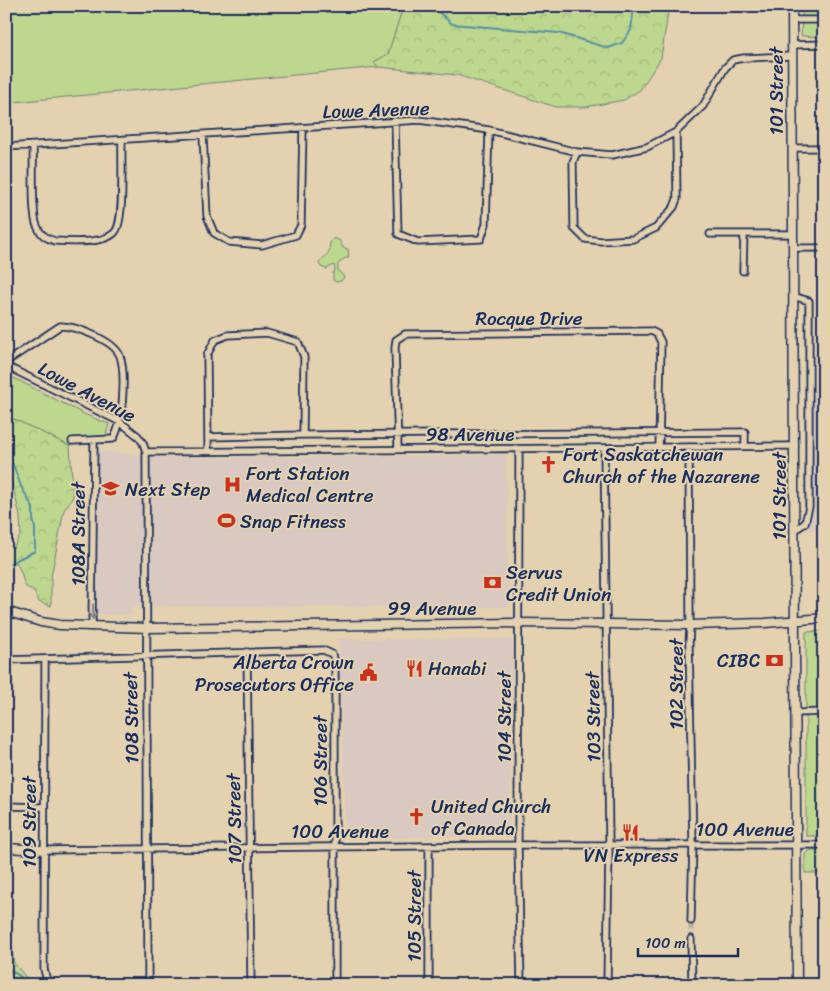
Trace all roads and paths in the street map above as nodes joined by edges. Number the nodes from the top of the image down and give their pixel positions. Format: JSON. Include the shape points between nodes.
{"nodes":[{"id":1,"x":792,"y":6,"type":"edge"},
{"id":2,"x":792,"y":20,"type":"junction"},
{"id":3,"x":824,"y":20,"type":"edge"},
{"id":4,"x":824,"y":44,"type":"edge"},
{"id":5,"x":791,"y":45,"type":"junction"},
{"id":6,"x":791,"y":56,"type":"junction"},
{"id":7,"x":395,"y":121,"type":"junction"},
{"id":8,"x":303,"y":128,"type":"junction"},
{"id":9,"x":489,"y":130,"type":"junction"},
{"id":10,"x":676,"y":132,"type":"junction"},
{"id":11,"x":203,"y":136,"type":"junction"},
{"id":12,"x":122,"y":141,"type":"junction"},
{"id":13,"x":33,"y":146,"type":"junction"},
{"id":14,"x":6,"y":147,"type":"edge"},
{"id":15,"x":792,"y":148,"type":"junction"},
{"id":16,"x":824,"y":148,"type":"edge"},
{"id":17,"x":577,"y":152,"type":"junction"},
{"id":18,"x":710,"y":234,"type":"dead end"},
{"id":19,"x":744,"y":234,"type":"junction"},
{"id":20,"x":793,"y":234,"type":"junction"},
{"id":21,"x":793,"y":248,"type":"junction"},
{"id":22,"x":824,"y":248,"type":"edge"},
{"id":23,"x":743,"y":271,"type":"dead end"},
{"id":24,"x":793,"y":296,"type":"junction"},
{"id":25,"x":6,"y":362,"type":"edge"},
{"id":26,"x":6,"y":366,"type":"edge"},
{"id":27,"x":120,"y":422,"type":"junction"},
{"id":28,"x":660,"y":432,"type":"junction"},
{"id":29,"x":398,"y":434,"type":"junction"},
{"id":30,"x":303,"y":435,"type":"junction"},
{"id":31,"x":208,"y":437,"type":"junction"},
{"id":32,"x":72,"y":440,"type":"dead end"},
{"id":33,"x":94,"y":440,"type":"junction"},
{"id":34,"x":745,"y":446,"type":"junction"},
{"id":35,"x":795,"y":446,"type":"junction"},
{"id":36,"x":689,"y":447,"type":"junction"},
{"id":37,"x":604,"y":448,"type":"junction"},
{"id":38,"x":659,"y":448,"type":"junction"},
{"id":39,"x":398,"y":449,"type":"junction"},
{"id":40,"x":518,"y":449,"type":"junction"},
{"id":41,"x":208,"y":451,"type":"junction"},
{"id":42,"x":146,"y":452,"type":"junction"},
{"id":43,"x":795,"y":530,"type":"junction"},
{"id":44,"x":6,"y":611,"type":"edge"},
{"id":45,"x":824,"y":618,"type":"edge"},
{"id":46,"x":795,"y":621,"type":"junction"},
{"id":47,"x":520,"y":623,"type":"junction"},
{"id":48,"x":607,"y":624,"type":"junction"},
{"id":49,"x":690,"y":625,"type":"junction"},
{"id":50,"x":92,"y":627,"type":"junction"},
{"id":51,"x":148,"y":628,"type":"junction"},
{"id":52,"x":248,"y":652,"type":"junction"},
{"id":53,"x":146,"y":657,"type":"junction"},
{"id":54,"x":45,"y":659,"type":"junction"},
{"id":55,"x":6,"y":660,"type":"edge"},
{"id":56,"x":824,"y":712,"type":"edge"},
{"id":57,"x":796,"y":713,"type":"junction"},
{"id":58,"x":6,"y":806,"type":"edge"},
{"id":59,"x":43,"y":807,"type":"junction"},
{"id":60,"x":693,"y":845,"type":"junction"},
{"id":61,"x":797,"y":845,"type":"junction"},
{"id":62,"x":824,"y":845,"type":"edge"},
{"id":63,"x":428,"y":846,"type":"junction"},
{"id":64,"x":518,"y":846,"type":"junction"},
{"id":65,"x":609,"y":846,"type":"junction"},
{"id":66,"x":250,"y":847,"type":"junction"},
{"id":67,"x":334,"y":847,"type":"junction"},
{"id":68,"x":6,"y":848,"type":"edge"},
{"id":69,"x":148,"y":848,"type":"junction"},
{"id":70,"x":44,"y":850,"type":"junction"},
{"id":71,"x":691,"y":921,"type":"tunnel mouth"},
{"id":72,"x":691,"y":939,"type":"tunnel mouth"},
{"id":73,"x":48,"y":985,"type":"edge"},
{"id":74,"x":148,"y":985,"type":"edge"},
{"id":75,"x":251,"y":985,"type":"edge"},
{"id":76,"x":335,"y":985,"type":"edge"},
{"id":77,"x":429,"y":985,"type":"edge"},
{"id":78,"x":520,"y":985,"type":"edge"},
{"id":79,"x":607,"y":985,"type":"edge"},
{"id":80,"x":692,"y":985,"type":"edge"},
{"id":81,"x":797,"y":985,"type":"edge"}],
"edges":[{"from":1,"to":2,"type":"street","name":"101 Street"},
{"from":2,"to":3,"type":"street"},
{"from":2,"to":5,"type":"street","name":"101 Street"},
{"from":4,"to":5,"type":"street"},
{"from":5,"to":6,"type":"street","name":"101 Street"},
{"from":6,"to":10,"type":"street","name":"Lowe Avenue","via":[[733,60],[703,106]]},
{"from":6,"to":15,"type":"street","name":"101 Street"},
{"from":7,"to":8,"type":"street","name":"Lowe Avenue"},
{"from":7,"to":9,"type":"street","name":"Lowe Avenue","via":[[419,120]]},
{"from":7,"to":9,"type":"street","via":[[398,234],[418,242],[481,239],[486,224]]},
{"from":8,"to":11,"type":"street","name":"Lowe Avenue"},
{"from":8,"to":11,"type":"street","via":[[301,225],[296,235],[262,245],[229,242],[214,233],[207,216]]},
{"from":9,"to":17,"type":"street","name":"Lowe Avenue"},
{"from":10,"to":17,"type":"street","name":"Lowe Avenue","via":[[630,152],[600,155]]},
{"from":10,"to":17,"type":"street","via":[[676,203],[656,228],[633,239],[585,239],[574,228],[574,162]]},
{"from":11,"to":12,"type":"street","name":"Lowe Avenue"},
{"from":12,"to":13,"type":"street","name":"Lowe Avenue"},
{"from":12,"to":13,"type":"street","via":[[121,219],[115,233],[101,240],[55,241],[40,231],[35,217]]},
{"from":13,"to":14,"type":"street","name":"Lowe Avenue"},
{"from":15,"to":16,"type":"street"},
{"from":15,"to":20,"type":"street","name":"101 Street"},
{"from":18,"to":19,"type":"street"},
{"from":19,"to":20,"type":"street"},
{"from":19,"to":23,"type":"street"},
{"from":20,"to":21,"type":"street","name":"101 Street"},
{"from":21,"to":22,"type":"street"},
{"from":21,"to":24,"type":"street","name":"101 Street"},
{"from":24,"to":35,"type":"street","name":"101 Street"},
{"from":24,"to":43,"type":"street","via":[[809,301],[810,373],[809,507],[805,523]]},
{"from":25,"to":27,"type":"street","via":[[60,326],[70,326],[110,344],[120,356],[123,388]]},
{"from":26,"to":27,"type":"street","name":"Lowe Avenue"},
{"from":27,"to":33,"type":"street","via":[[114,440]]},
{"from":27,"to":42,"type":"street","name":"Lowe Avenue","via":[[138,436]]},
{"from":28,"to":29,"type":"street"},
{"from":28,"to":29,"type":"street","name":"Rocque Drive","via":[[661,342],[651,331],[406,334],[396,340],[395,348]]},
{"from":28,"to":34,"type":"street","via":[[745,432]]},
{"from":28,"to":38,"type":"street","name":"Rocque Drive"},
{"from":29,"to":30,"type":"street"},
{"from":29,"to":39,"type":"street","name":"Rocque Drive"},
{"from":30,"to":31,"type":"street"},
{"from":30,"to":31,"type":"street","via":[[304,357],[298,342],[260,333],[228,334],[215,340],[208,355]]},
{"from":31,"to":41,"type":"street"},
{"from":32,"to":33,"type":"street"},
{"from":33,"to":50,"type":"street","name":"108A Street","one_way":true},
{"from":34,"to":35,"type":"street","name":"98 Avenue"},
{"from":34,"to":36,"type":"street","name":"98 Avenue"},
{"from":35,"to":43,"type":"street","name":"101 Street"},
{"from":36,"to":38,"type":"street","name":"98 Avenue"},
{"from":36,"to":49,"type":"street","name":"102 Street"},
{"from":37,"to":38,"type":"street","name":"98 Avenue"},
{"from":37,"to":40,"type":"street","name":"98 Avenue"},
{"from":37,"to":48,"type":"street","name":"103 Street"},
{"from":39,"to":40,"type":"street","name":"98 Avenue"},
{"from":39,"to":41,"type":"street","name":"98 Avenue"},
{"from":40,"to":47,"type":"street","name":"104 Street"},
{"from":41,"to":42,"type":"street","name":"98 Avenue"},
{"from":42,"to":51,"type":"street","name":"108 Street"},
{"from":43,"to":46,"type":"street","name":"101 Street"},
{"from":44,"to":50,"type":"street","name":"99 Avenue","via":[[42,622]]},
{"from":45,"to":46,"type":"street","name":"99 Avenue"},
{"from":46,"to":49,"type":"street","name":"99 Avenue"},
{"from":46,"to":57,"type":"street","name":"101 Street"},
{"from":47,"to":48,"type":"street","name":"99 Avenue"},
{"from":47,"to":51,"type":"street","name":"99 Avenue"},
{"from":47,"to":64,"type":"street","name":"104 Street"},
{"from":48,"to":49,"type":"street","name":"99 Avenue"},
{"from":48,"to":65,"type":"street","name":"103 Street"},
{"from":49,"to":60,"type":"street","name":"102 Street"},
{"from":50,"to":51,"type":"street","name":"99 Avenue"},
{"from":51,"to":53,"type":"street","name":"108 Street"},
{"from":52,"to":53,"type":"street"},
{"from":52,"to":66,"type":"street","name":"107 Street"},
{"from":52,"to":67,"type":"street","name":"106 Street","via":[[324,650],[334,656]]},
{"from":53,"to":54,"type":"street"},
{"from":53,"to":69,"type":"street","name":"108 Street"},
{"from":54,"to":55,"type":"street"},
{"from":54,"to":59,"type":"street","name":"109 Street"},
{"from":56,"to":57,"type":"street"},
{"from":57,"to":61,"type":"street","name":"101 Street"},
{"from":58,"to":59,"type":"street"},
{"from":59,"to":70,"type":"street","name":"109 Street"},
{"from":60,"to":61,"type":"street","name":"100 Avenue"},
{"from":60,"to":65,"type":"street","name":"100 Avenue"},
{"from":60,"to":71,"type":"street","name":"102 Street"},
{"from":61,"to":62,"type":"street","name":"100 Avenue"},
{"from":61,"to":81,"type":"street","name":"101 Street"},
{"from":63,"to":64,"type":"street","name":"100 Avenue"},
{"from":63,"to":67,"type":"street","name":"100 Avenue"},
{"from":63,"to":77,"type":"street","name":"105 Street"},
{"from":64,"to":65,"type":"street","name":"100 Avenue"},
{"from":64,"to":78,"type":"street","name":"104 Street"},
{"from":65,"to":79,"type":"street","name":"103 Street"},
{"from":66,"to":67,"type":"street","name":"100 Avenue"},
{"from":66,"to":69,"type":"street","name":"100 Avenue"},
{"from":66,"to":75,"type":"street","name":"107 Street"},
{"from":67,"to":76,"type":"street","name":"106 Street"},
{"from":68,"to":70,"type":"street","name":"100 Avenue"},
{"from":69,"to":70,"type":"street","name":"100 Avenue"},
{"from":69,"to":74,"type":"street","name":"108 Street"},
{"from":70,"to":73,"type":"street","name":"109 Street","via":[[44,969]]},
{"from":72,"to":80,"type":"street"}]}
